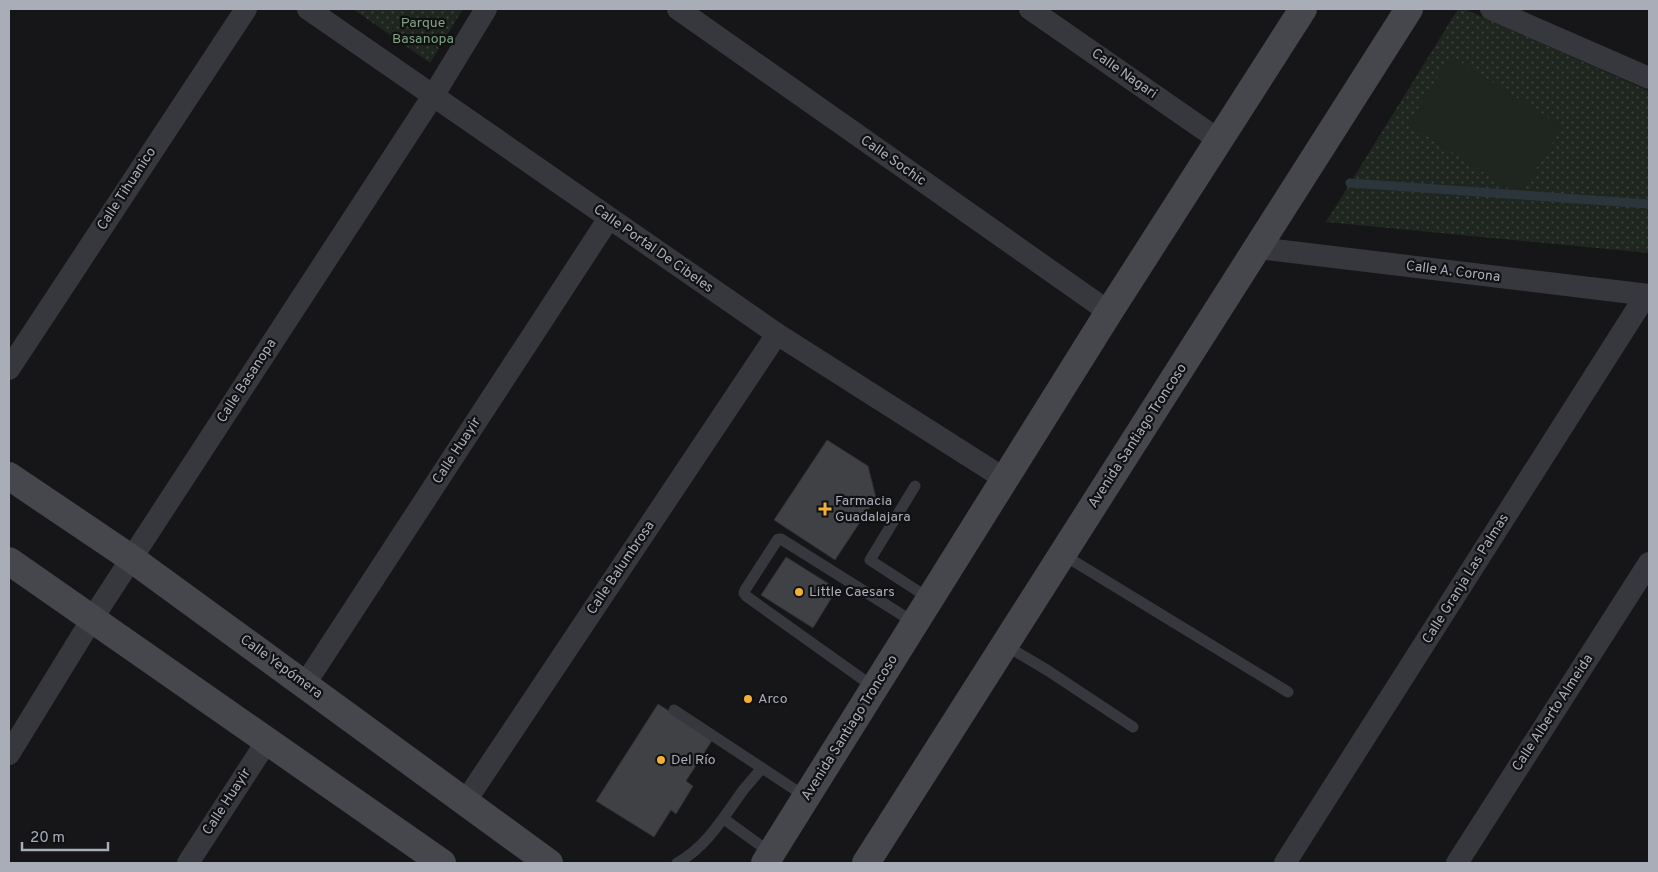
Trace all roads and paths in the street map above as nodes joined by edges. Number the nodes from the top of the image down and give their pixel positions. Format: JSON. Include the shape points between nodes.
{"nodes":[{"id":1,"x":246,"y":9,"type":"edge"},
{"id":2,"x":308,"y":9,"type":"edge"},
{"id":3,"x":486,"y":9,"type":"edge"},
{"id":4,"x":678,"y":9,"type":"edge"},
{"id":5,"x":1030,"y":9,"type":"edge"},
{"id":6,"x":1303,"y":9,"type":"edge"},
{"id":7,"x":1409,"y":9,"type":"edge"},
{"id":8,"x":1491,"y":9,"type":"edge"},
{"id":9,"x":1649,"y":78,"type":"edge"},
{"id":10,"x":433,"y":96,"type":"junction"},
{"id":11,"x":1219,"y":140,"type":"junction"},
{"id":12,"x":609,"y":218,"type":"junction"},
{"id":13,"x":1258,"y":248,"type":"junction"},
{"id":14,"x":1648,"y":295,"type":"edge"},
{"id":15,"x":1109,"y":312,"type":"junction"},
{"id":16,"x":777,"y":334,"type":"junction"},
{"id":17,"x":9,"y":369,"type":"edge"},
{"id":18,"x":9,"y":476,"type":"edge"},
{"id":19,"x":1005,"y":480,"type":"junction"},
{"id":20,"x":915,"y":486,"type":"dead end"},
{"id":21,"x":1062,"y":554,"type":"junction"},
{"id":22,"x":132,"y":559,"type":"junction"},
{"id":23,"x":9,"y":561,"type":"edge"},
{"id":24,"x":1649,"y":563,"type":"edge"},
{"id":25,"x":930,"y":599,"type":"junction"},
{"id":26,"x":92,"y":619,"type":"junction"},
{"id":27,"x":915,"y":623,"type":"junction"},
{"id":28,"x":1005,"y":645,"type":"junction"},
{"id":29,"x":305,"y":684,"type":"junction"},
{"id":30,"x":875,"y":688,"type":"junction"},
{"id":31,"x":1288,"y":692,"type":"dead end"},
{"id":32,"x":674,"y":710,"type":"dead end"},
{"id":33,"x":1133,"y":727,"type":"dead end"},
{"id":34,"x":267,"y":741,"type":"junction"},
{"id":35,"x":9,"y":754,"type":"edge"},
{"id":36,"x":762,"y":768,"type":"junction"},
{"id":37,"x":806,"y":798,"type":"junction"},
{"id":38,"x":465,"y":802,"type":"junction"},
{"id":39,"x":724,"y":819,"type":"junction"},
{"id":40,"x":768,"y":858,"type":"edge"},
{"id":41,"x":188,"y":863,"type":"edge"},
{"id":42,"x":439,"y":863,"type":"edge"},
{"id":43,"x":549,"y":863,"type":"edge"},
{"id":44,"x":677,"y":863,"type":"edge"},
{"id":45,"x":866,"y":863,"type":"edge"},
{"id":46,"x":1285,"y":863,"type":"edge"},
{"id":47,"x":1457,"y":863,"type":"edge"}],
"edges":[{"from":1,"to":17,"type":"street","name":"Calle Tihuanico"},
{"from":2,"to":10,"type":"street","name":"Calle Portal De Cibeles"},
{"from":3,"to":10,"type":"street","name":"Calle Basanopa"},
{"from":4,"to":15,"type":"street","name":"Calle Sochic"},
{"from":5,"to":11,"type":"street","name":"Calle Nagari"},
{"from":6,"to":11,"type":"main road","name":"Avenida Santiago Troncoso"},
{"from":7,"to":13,"type":"main road","name":"Avenida Santiago Troncoso"},
{"from":8,"to":9,"type":"street"},
{"from":10,"to":12,"type":"street","name":"Calle Portal De Cibeles"},
{"from":10,"to":22,"type":"street","name":"Calle Basanopa"},
{"from":11,"to":15,"type":"main road","name":"Avenida Santiago Troncoso"},
{"from":12,"to":16,"type":"street","name":"Calle Portal De Cibeles"},
{"from":12,"to":29,"type":"street","name":"Calle Huayir"},
{"from":13,"to":14,"type":"street","name":"Calle A. Corona"},
{"from":13,"to":21,"type":"main road","name":"Avenida Santiago Troncoso"},
{"from":14,"to":46,"type":"street","name":"Calle Granja Las Palmas"},
{"from":15,"to":19,"type":"main road","name":"Avenida Santiago Troncoso"},
{"from":16,"to":19,"type":"street","name":"Calle Portal De Cibeles"},
{"from":16,"to":38,"type":"street","name":"Calle Balumbrosa"},
{"from":18,"to":22,"type":"main road","name":"Calle Yepómera"},
{"from":19,"to":25,"type":"main road","name":"Avenida Santiago Troncoso"},
{"from":20,"to":25,"type":"lane","via":[[870,560]]},
{"from":21,"to":28,"type":"main road","name":"Avenida Santiago Troncoso"},
{"from":21,"to":31,"type":"lane"},
{"from":22,"to":26,"type":"street","name":"Calle Basanopa"},
{"from":22,"to":29,"type":"main road","name":"Calle Yepómera"},
{"from":23,"to":26,"type":"main road"},
{"from":24,"to":47,"type":"street","name":"Calle Alberto Almeida"},
{"from":25,"to":27,"type":"main road","name":"Avenida Santiago Troncoso"},
{"from":26,"to":34,"type":"main road"},
{"from":26,"to":35,"type":"street","name":"Calle Basanopa"},
{"from":27,"to":30,"type":"main road","name":"Avenida Santiago Troncoso"},
{"from":27,"to":30,"type":"lane","via":[[781,539],[745,590],[746,596]]},
{"from":28,"to":33,"type":"lane"},
{"from":28,"to":45,"type":"main road","name":"Avenida Santiago Troncoso"},
{"from":29,"to":38,"type":"main road","name":"Calle Yepómera"},
{"from":30,"to":37,"type":"main road","name":"Avenida Santiago Troncoso"},
{"from":32,"to":36,"type":"lane"},
{"from":34,"to":41,"type":"street","name":"Calle Huayir"},
{"from":34,"to":42,"type":"main road"},
{"from":36,"to":37,"type":"lane"},
{"from":36,"to":39,"type":"lane"},
{"from":37,"to":40,"type":"main road","name":"Avenida Santiago Troncoso"},
{"from":38,"to":43,"type":"main road","name":"Calle Yepómera"},
{"from":39,"to":40,"type":"lane"},
{"from":39,"to":44,"type":"lane","via":[[688,857]]}]}
